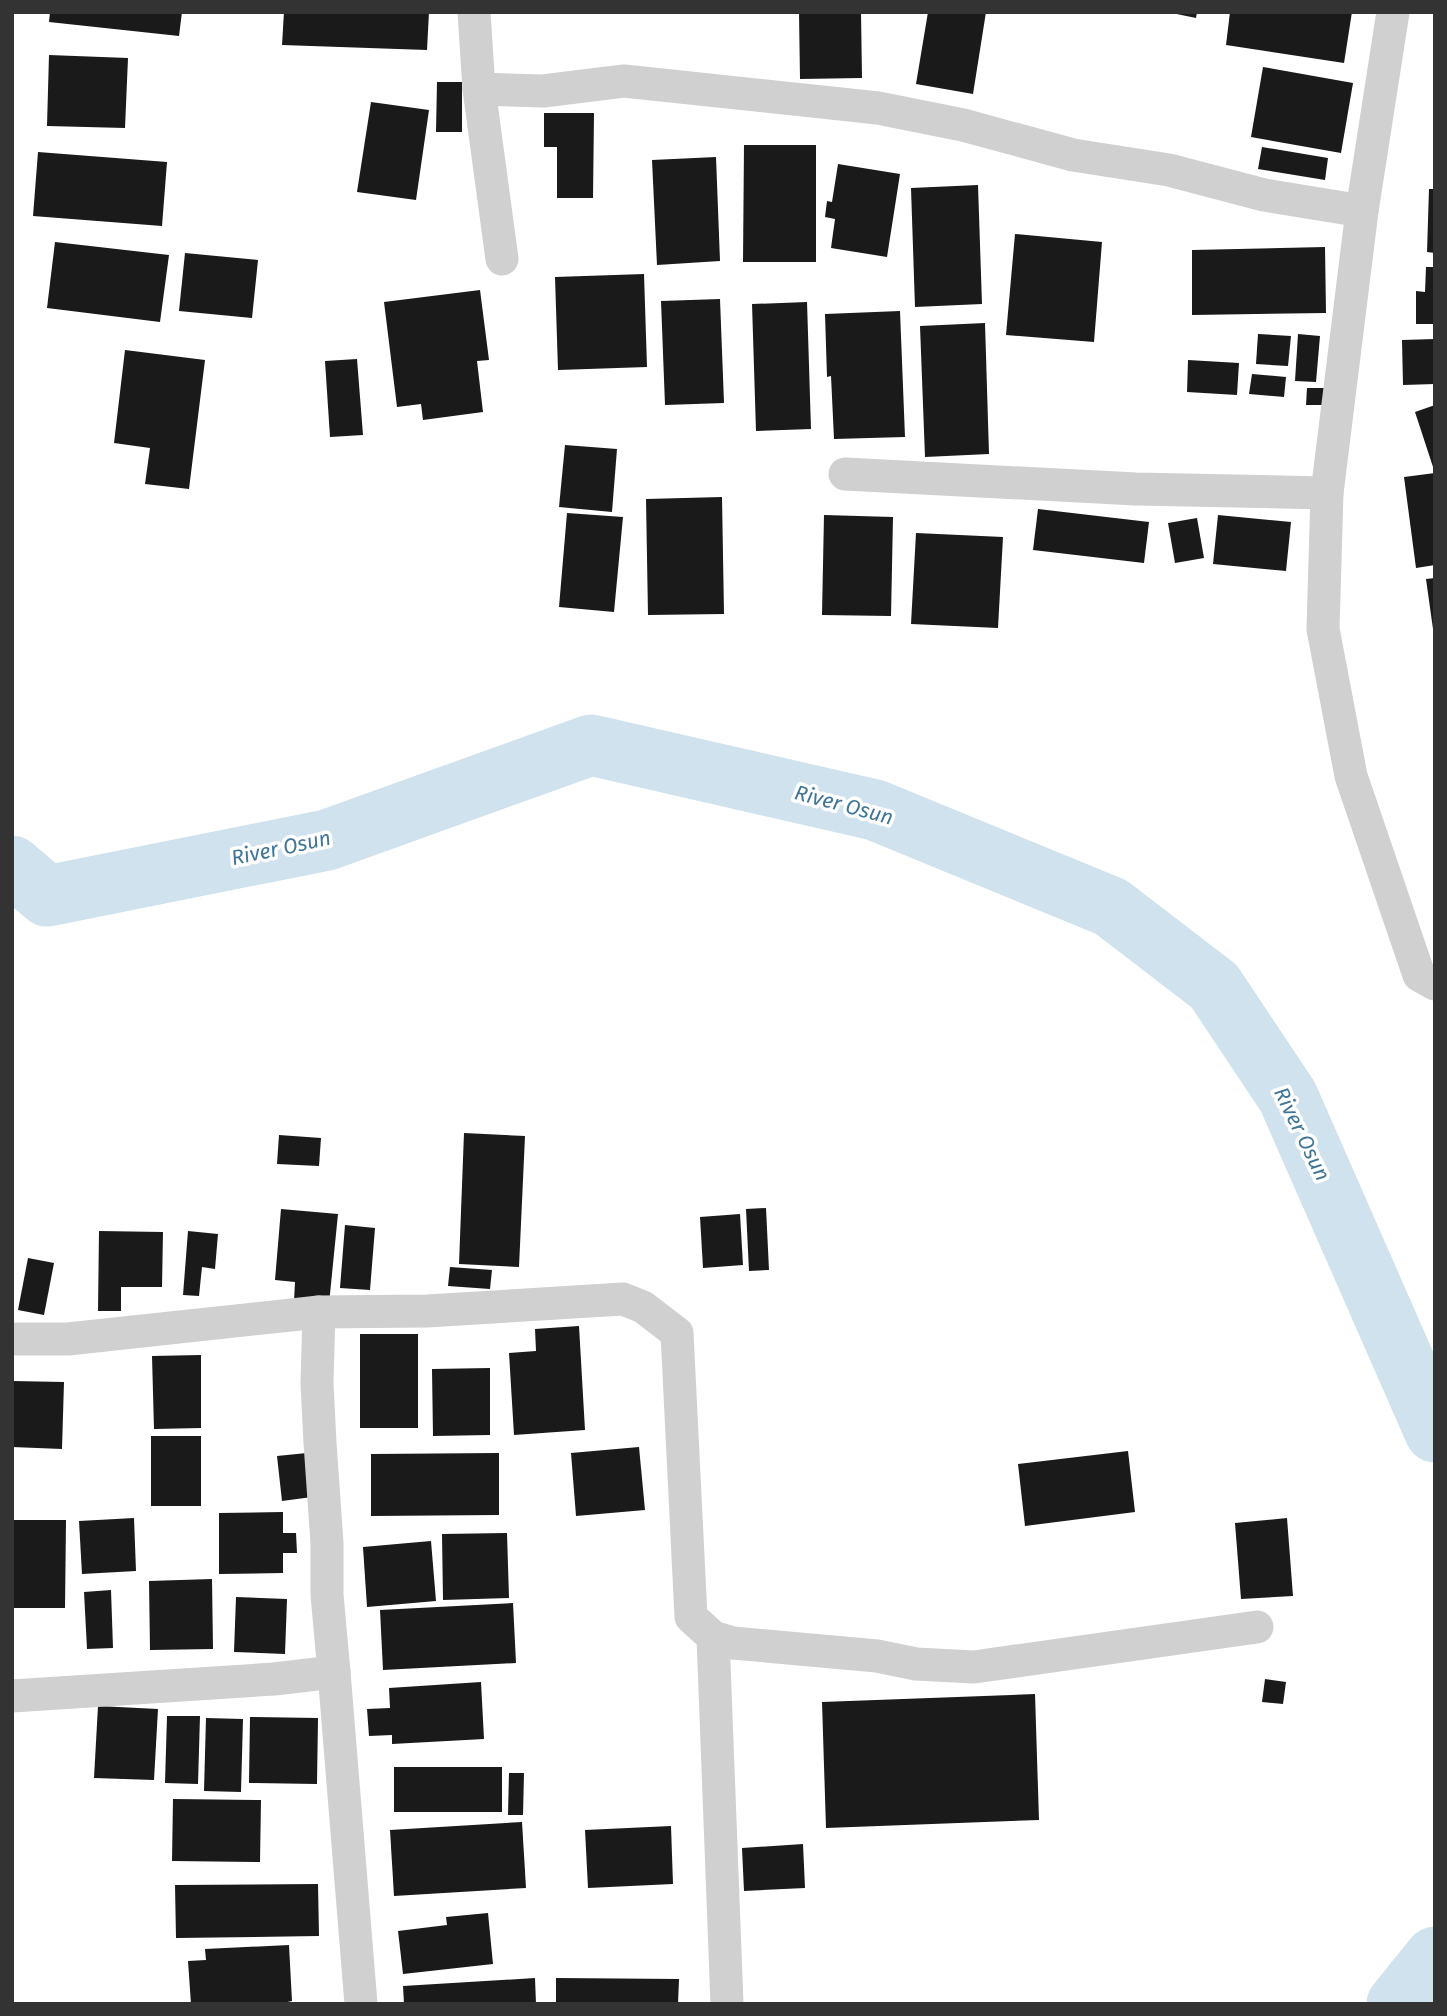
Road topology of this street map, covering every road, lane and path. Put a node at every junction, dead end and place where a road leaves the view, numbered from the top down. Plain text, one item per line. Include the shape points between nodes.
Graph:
1 (474, 12) edge
2 (1393, 12) edge
3 (479, 89) junction
4 (1362, 211) junction
5 (502, 259) dead end
6 (845, 474) dead end
7 (1327, 493) junction
8 (1435, 984) edge
9 (319, 1312) junction
10 (12, 1339) edge
11 (1257, 1626) dead end
12 (713, 1637) junction
13 (334, 1672) junction
14 (12, 1696) edge
15 (361, 2004) edge
16 (727, 2004) edge

1 - 3 street
2 - 4 street
3 - 4 street via 543,91 624,81 878,108 1073,155
3 - 5 street
4 - 7 street
6 - 7 street via 1136,489
7 - 8 street via 1322,629 1350,776 1419,975
9 - 10 street via 68,1339
9 - 12 street via 427,1311 623,1299 660,1318 677,1333 691,1617
9 - 13 street via 318,1407
11 - 12 street via 974,1667 733,1643
12 - 16 street
13 - 14 street
13 - 15 street

